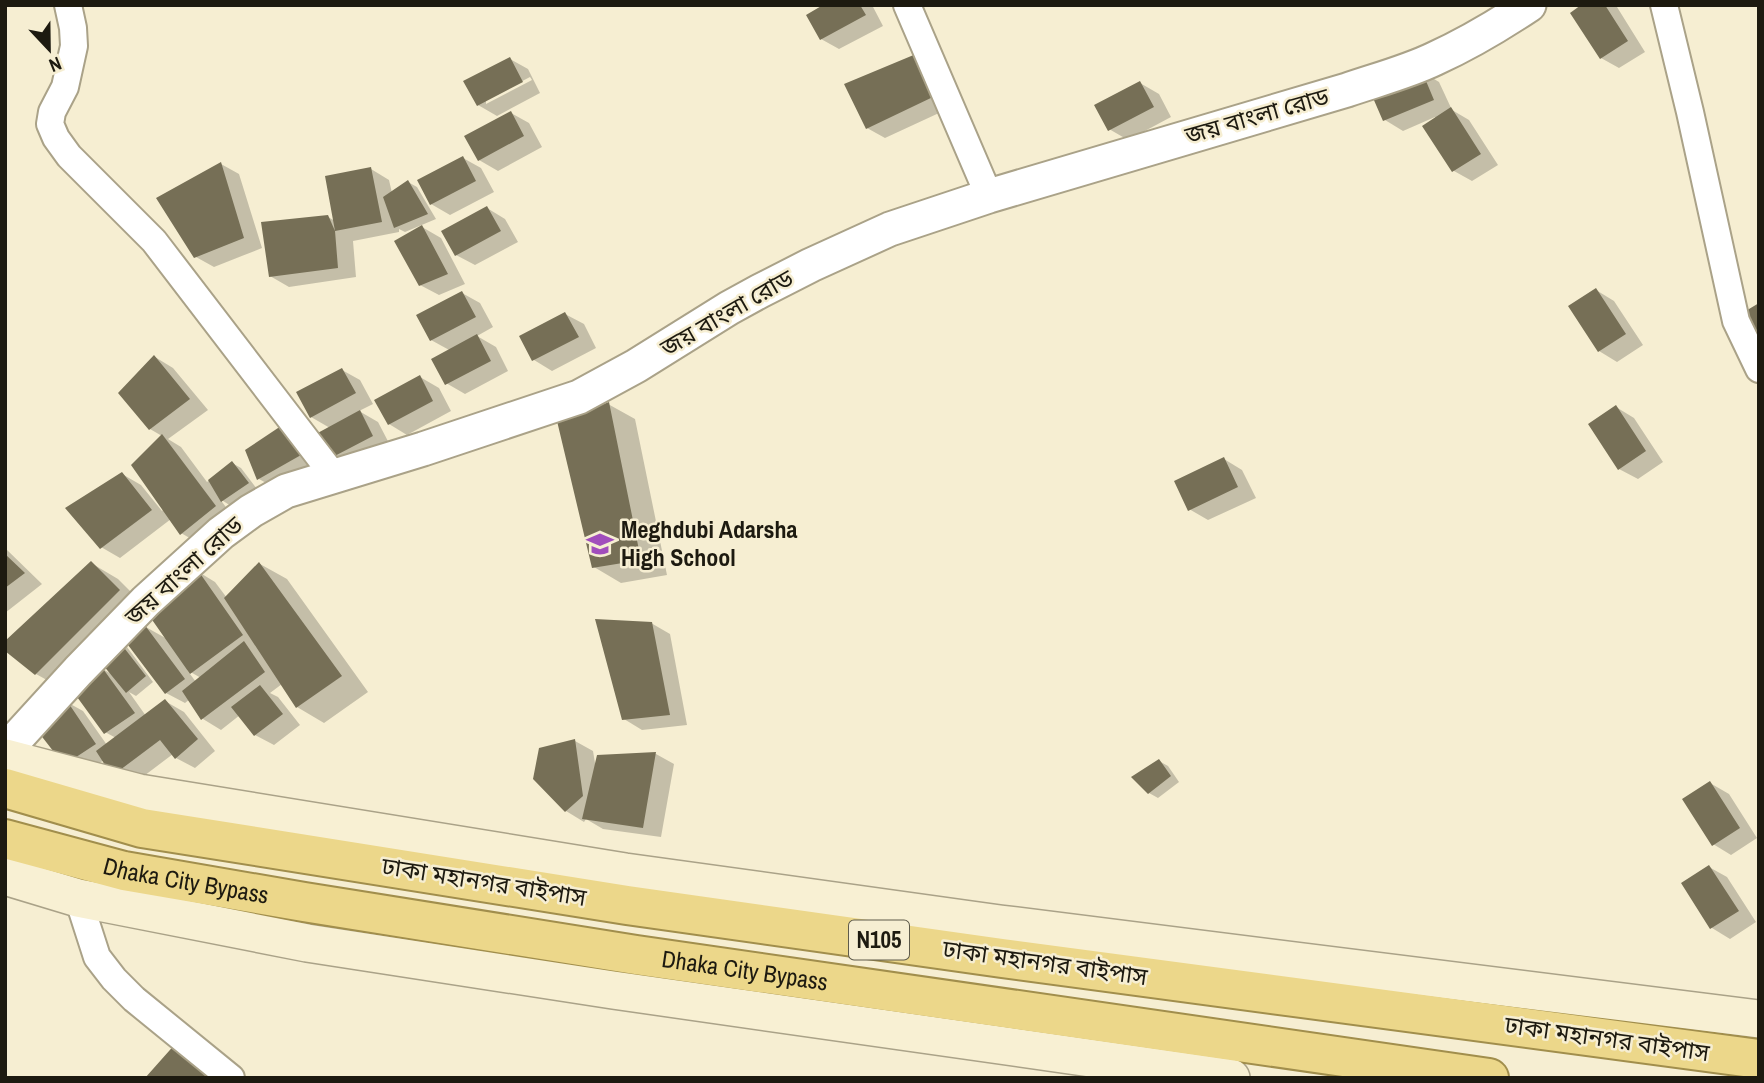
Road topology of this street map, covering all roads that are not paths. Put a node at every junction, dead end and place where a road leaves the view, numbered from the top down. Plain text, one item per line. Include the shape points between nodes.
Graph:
1 (68, 5) edge
2 (907, 5) edge
3 (1529, 5) edge
4 (1664, 5) edge
5 (989, 196) junction
6 (1759, 369) edge
7 (334, 476) junction
8 (5, 751) edge
9 (5, 758) edge
10 (5, 788) edge
11 (5, 839) edge
12 (5, 876) edge
13 (78, 898) junction
14 (1759, 1019) edge
15 (1759, 1059) edge
16 (231, 1078) edge
17 (1231, 1078) edge
18 (1489, 1078) edge

1 - 7 street via 74,46 65,87 51,112 56,138 155,241
2 - 5 street
3 - 5 street, জয় বাংলা রোড via 1444,54 1394,74
4 - 6 street via 1736,321
5 - 7 street, জয় বাংলা রোড via 890,229 811,265 579,397
7 - 8 street, জয় বাংলা রোড via 286,491 220,533 146,601
9 - 14 main road via 138,793 625,872
10 - 15 highway, ঢাকা মহানগর বাইপাস / N105 via 142,828 627,905
11 - 18 highway, Dhaka City Bypass / N105 via 124,871 304,902 636,955
12 - 13 main road
13 - 16 street via 97,957 114,979
13 - 17 main road via 333,947

